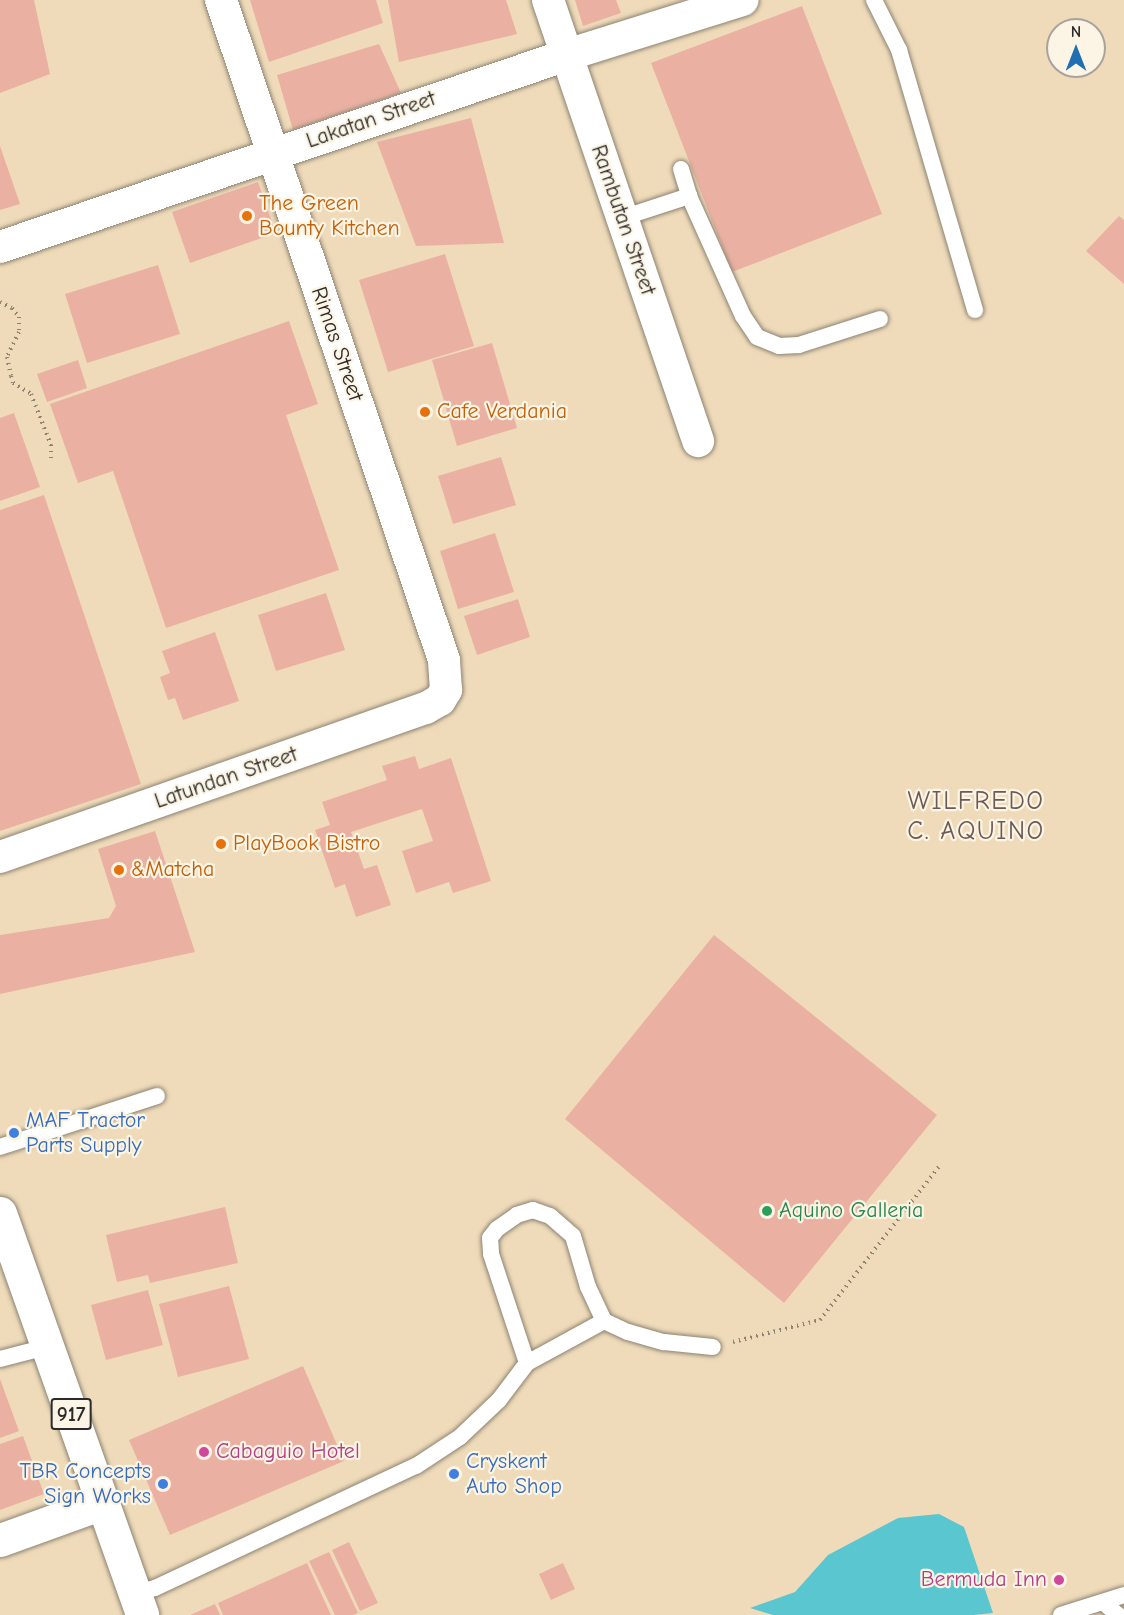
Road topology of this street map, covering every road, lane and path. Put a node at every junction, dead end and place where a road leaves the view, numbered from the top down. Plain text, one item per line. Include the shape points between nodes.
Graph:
1 (221, 0) edge
2 (548, 0) edge
3 (743, 0) edge
4 (874, 0) edge
5 (567, 55) junction
6 (273, 153) junction
7 (681, 169) dead end
8 (689, 196) junction
9 (622, 218) junction
10 (0, 247) edge
11 (0, 302) edge
12 (975, 310) dead end
13 (880, 319) dead end
14 (698, 441) dead end
15 (51, 459) dead end
16 (446, 690) joint
17 (0, 857) edge
18 (157, 1096) dead end
19 (0, 1147) edge
20 (941, 1164) dead end
21 (0, 1213) edge
22 (604, 1321) junction
23 (46, 1347) junction
24 (713, 1347) joint
25 (0, 1359) edge
26 (527, 1363) junction
27 (103, 1503) junction
28 (0, 1540) edge
29 (1124, 1594) edge
30 (1103, 1602) junction
31 (138, 1604) edge
32 (1061, 1615) edge
33 (1118, 1615) edge

1 - 6 street, Rimas Street
2 - 5 street, Rambutan Street
3 - 5 street, Lakatan Street
4 - 12 lane via 899,50
5 - 6 street, Lakatan Street
5 - 9 street, Rambutan Street
6 - 10 street, Lakatan Street
6 - 16 street, Rimas Street via 444,660
7 - 8 lane
8 - 9 lane
8 - 13 lane via 756,337 779,346 799,345
9 - 14 street, Rambutan Street
11 - 15 path via 12,308 18,317 19,332 7,357 11,376 13,382 31,394 51,445
16 - 17 street, Latundan Street via 440,700 426,708
18 - 19 lane
20 - 24 path via 820,1320
21 - 23 main road, 917
22 - 24 lane via 664,1342
22 - 26 lane
22 - 26 lane via 588,1287 573,1236 550,1216 533,1210 517,1215 497,1228 490,1238 491,1254
23 - 25 lane
23 - 27 main road, 917
26 - 31 lane via 499,1400 460,1437 416,1466 155,1588
27 - 28 main road
27 - 31 main road, 917
29 - 30 lane
30 - 32 lane
30 - 33 lane

